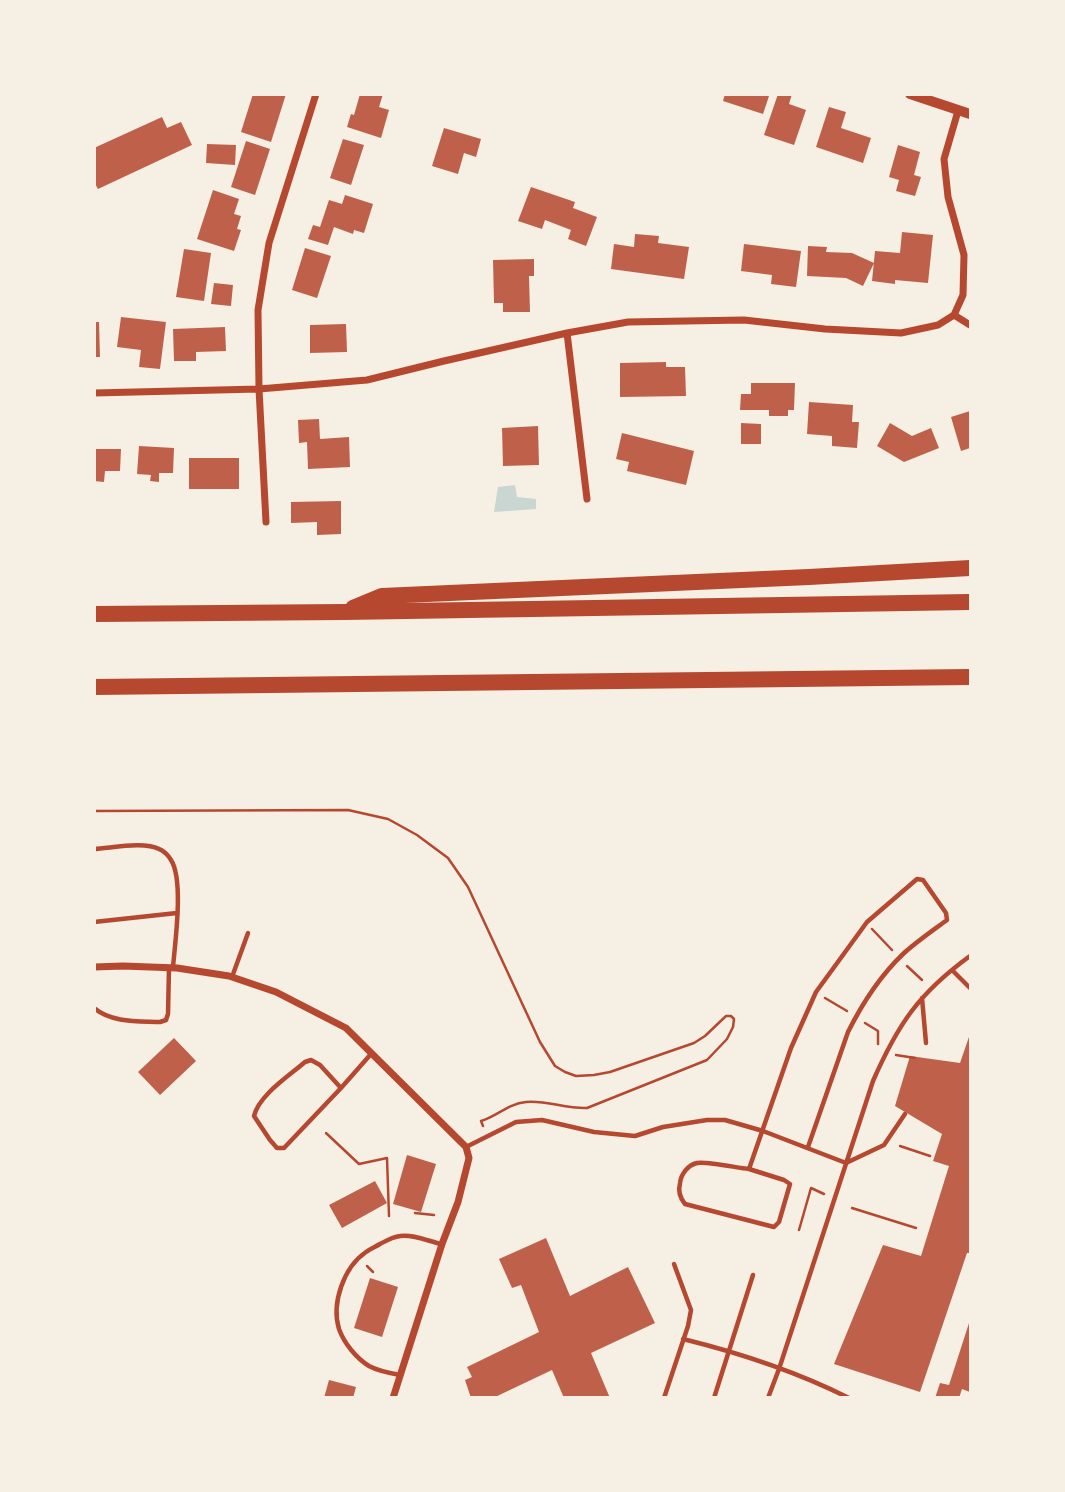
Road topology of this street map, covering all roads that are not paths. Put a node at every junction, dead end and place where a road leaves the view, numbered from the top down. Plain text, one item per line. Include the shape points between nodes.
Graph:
1 (316, 94) edge
2 (910, 94) edge
3 (958, 111) junction
4 (971, 114) edge
5 (954, 315) junction
6 (971, 325) edge
7 (567, 333) junction
8 (259, 389) junction
9 (94, 393) edge
10 (587, 499) dead end
11 (266, 522) dead end
12 (971, 568) edge
13 (971, 602) edge
14 (344, 612) junction
15 (94, 614) edge
16 (915, 677) junction
17 (971, 677) edge
18 (971, 684) edge
19 (94, 687) edge
20 (94, 849) edge
21 (177, 913) junction
22 (94, 922) edge
23 (248, 933) dead end
24 (971, 956) edge
25 (94, 967) edge
26 (171, 968) junction
27 (952, 970) junction
28 (232, 977) junction
29 (971, 988) edge
30 (922, 998) junction
31 (94, 1009) edge
32 (926, 1043) dead end
33 (371, 1054) junction
34 (341, 1088) junction
35 (905, 1114) dead end
36 (763, 1130) junction
37 (466, 1147) junction
38 (807, 1147) junction
39 (846, 1163) junction
40 (749, 1169) junction
41 (442, 1244) junction
42 (674, 1264) dead end
43 (753, 1275) dead end
44 (684, 1339) junction
45 (728, 1350) junction
46 (779, 1369) junction
47 (400, 1375) junction
48 (393, 1398) edge
49 (664, 1398) edge
50 (714, 1398) edge
51 (768, 1398) edge
52 (849, 1398) edge

1 - 8 street via 269,243 258,310
2 - 3 street
3 - 4 street
3 - 5 street via 944,159 948,197 964,255 963,295
5 - 6 street
5 - 7 street via 938,325 901,333 744,320 628,322
7 - 8 street via 367,380
7 - 10 street
8 - 9 street
8 - 11 street
12 - 14 highway via 382,596
13 - 14 highway
14 - 15 highway
16 - 17 highway
16 - 18 highway
16 - 19 highway
20 - 21 lane via 146,845 160,849 171,859 177,877
21 - 22 lane
21 - 26 lane
23 - 28 lane
24 - 27 lane
25 - 26 street
26 - 28 street
26 - 31 lane via 166,1020 114,1019
27 - 29 lane
27 - 30 lane
28 - 33 street via 276,992 346,1028
30 - 32 lane
30 - 39 lane via 889,1045
33 - 34 lane
33 - 37 street
34 - 34 lane via 284,1147 277,1148 254,1116 264,1098 311,1060
35 - 39 lane via 884,1145
36 - 37 lane via 707,1120 663,1126 635,1136 542,1120 516,1122
36 - 38 lane
36 - 38 lane via 816,992 867,922 917,879 923,880 947,919 902,955 856,1017
36 - 40 lane
37 - 41 street via 469,1158
38 - 39 lane
39 - 46 lane
40 - 40 lane via 790,1184 774,1227 681,1200 682,1175 698,1162
41 - 47 street
41 - 47 lane via 412,1236 391,1238 365,1252 343,1280 337,1305 339,1328 352,1351 376,1370
42 - 44 lane via 691,1310
43 - 45 lane
44 - 45 lane
44 - 49 lane
45 - 46 lane
45 - 50 lane
46 - 51 lane
46 - 52 lane
47 - 48 street

